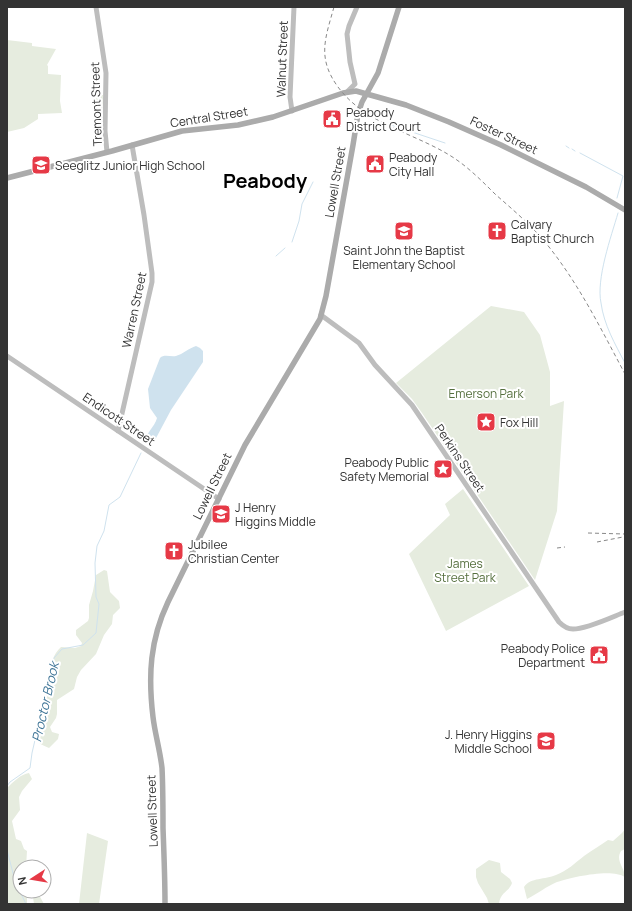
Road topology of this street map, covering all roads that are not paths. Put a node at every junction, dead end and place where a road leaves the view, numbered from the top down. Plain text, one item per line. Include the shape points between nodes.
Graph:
1 (96, 7) edge
2 (294, 7) edge
3 (357, 7) edge
4 (399, 7) edge
5 (347, 92) junction
6 (368, 94) junction
7 (292, 111) junction
8 (132, 145) junction
9 (107, 152) junction
10 (7, 178) edge
11 (625, 210) edge
12 (321, 316) junction
13 (7, 356) edge
14 (118, 431) junction
15 (219, 499) junction
16 (625, 612) edge
17 (164, 904) edge

1 - 9 street, Tremont Street via 107,77
2 - 7 street, Walnut Street via 290,97
3 - 5 street via 347,37 355,84
4 - 6 main road, Lowell Street via 378,73
5 - 6 main road, Central Street
5 - 7 main road, Central Street
6 - 11 main road, Foster Street via 406,105 449,122 604,196
6 - 12 main road, Lowell Street via 358,114
7 - 8 main road, Central Street via 246,123 182,131
8 - 9 main road, Central Street
8 - 14 street, Warren Street via 145,220 152,282
9 - 10 main road, Central Street
12 - 15 main road, Lowell Street via 247,442
12 - 16 street, Perkins Street via 359,343 375,365 412,405 556,620 565,627 575,629
13 - 14 street, Endicott Street
14 - 15 street, Endicott Street
15 - 17 main road, Lowell Street via 163,611 153,647 151,701 162,771

